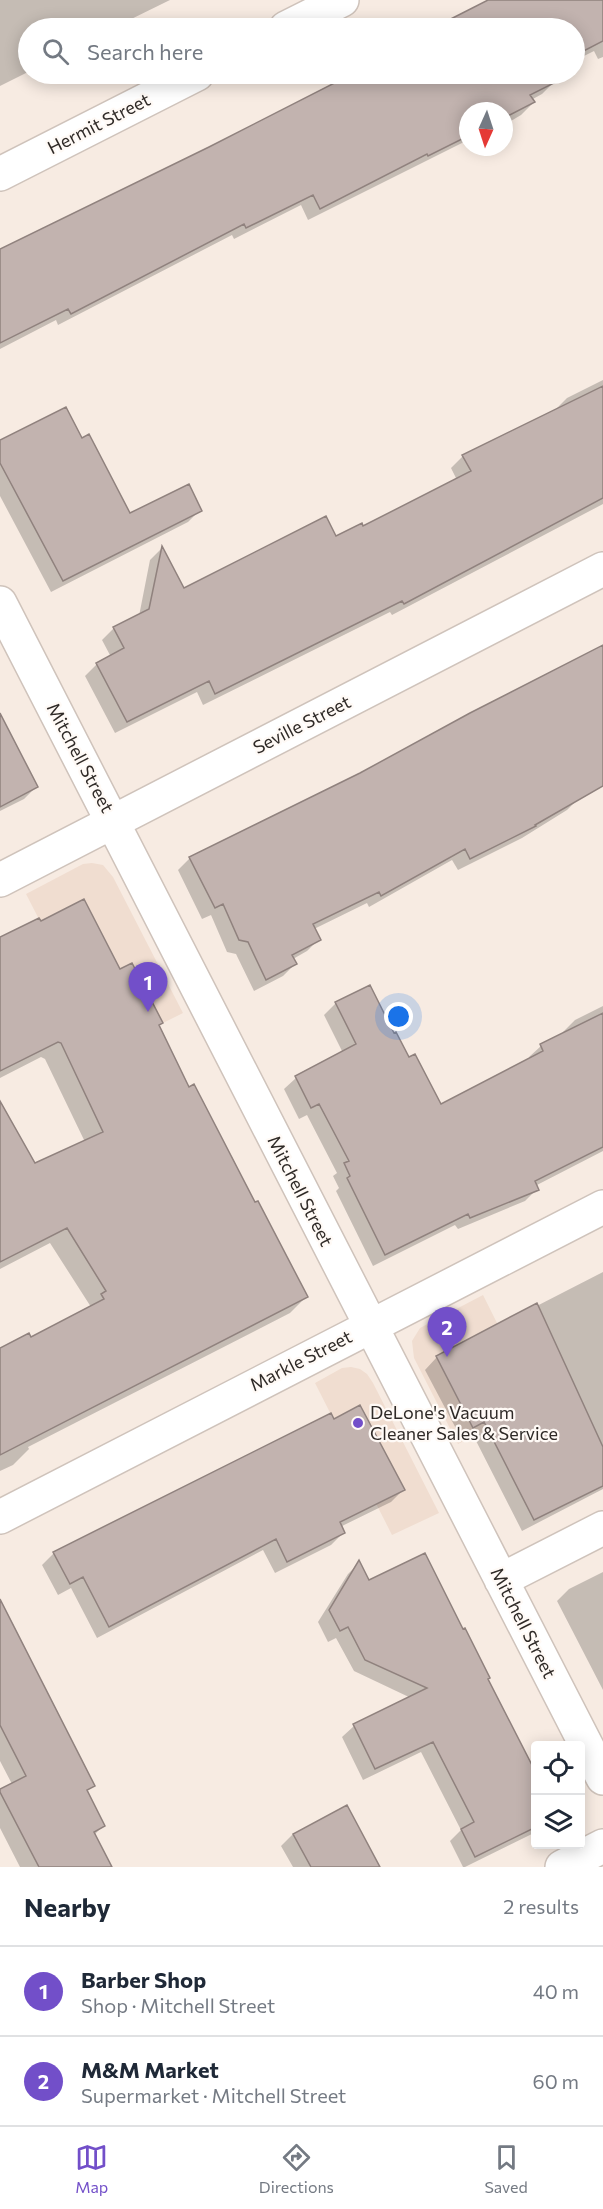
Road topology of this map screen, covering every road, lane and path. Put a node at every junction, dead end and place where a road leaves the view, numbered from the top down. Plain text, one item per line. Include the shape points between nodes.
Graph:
1 (342, 0) edge
2 (306, 18) edge
3 (177, 84) edge
4 (0, 174) edge
5 (603, 569) edge
6 (0, 603) edge
7 (113, 822) junction
8 (0, 880) edge
9 (603, 1207) edge
10 (370, 1326) junction
11 (0, 1517) edge
12 (603, 1528) edge
13 (501, 1580) junction
14 (603, 1778) edge
15 (603, 1846) edge
16 (562, 1867) edge

1 - 2 street
3 - 4 street, Hermit Street
5 - 7 street, Seville Street
6 - 7 street, Mitchell Street
7 - 8 street, Seville Street
7 - 10 street, Mitchell Street
9 - 10 street, Markle Street
10 - 11 street, Markle Street
10 - 13 street, Mitchell Street
12 - 13 street
13 - 14 street, Mitchell Street
15 - 16 street

